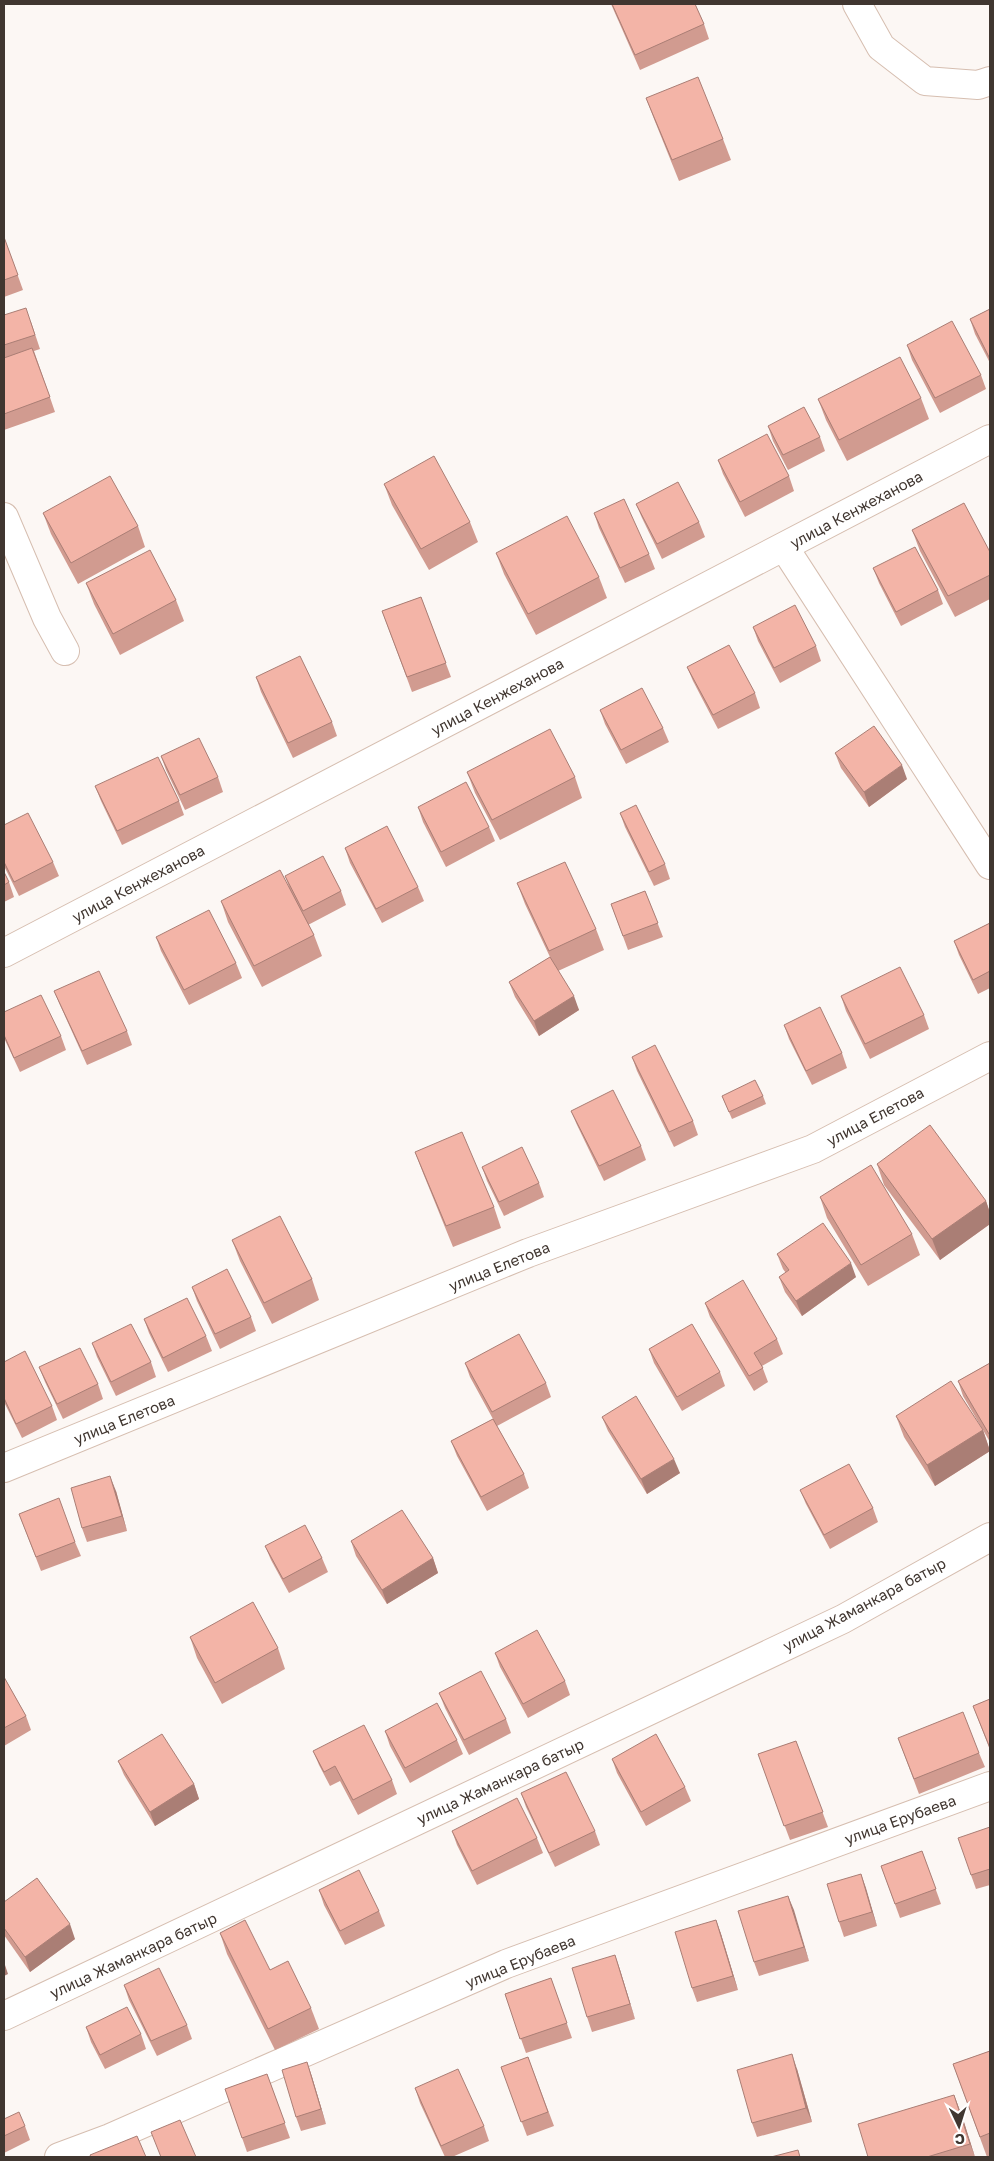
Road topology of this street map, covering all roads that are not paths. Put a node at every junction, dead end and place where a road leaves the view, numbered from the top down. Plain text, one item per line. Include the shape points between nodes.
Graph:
1 (857, 4) edge
2 (990, 81) edge
3 (990, 439) edge
4 (4, 517) edge
5 (784, 547) junction
6 (66, 650) dead end
7 (990, 864) edge
8 (4, 953) edge
9 (990, 1056) edge
10 (4, 1468) edge
11 (990, 1537) edge
12 (990, 1786) edge
13 (4, 2016) edge
14 (59, 2157) edge

1 - 2 street via 881,47 925,81 978,84
3 - 5 street, улица Кенжеханова
4 - 6 street via 47,618
5 - 7 street
5 - 8 street, улица Кенжеханова
9 - 10 street, улица Елетова via 813,1149 528,1254
11 - 13 street, улица Жаманкара батыр via 843,1619
12 - 14 street, улица Ерубаева via 506,1964 110,2138

